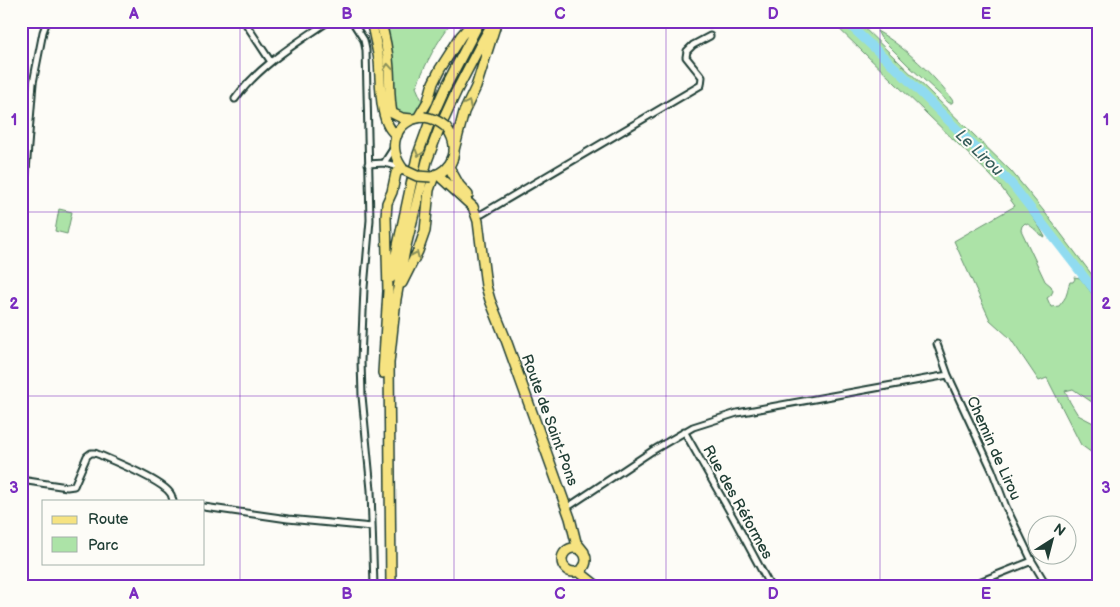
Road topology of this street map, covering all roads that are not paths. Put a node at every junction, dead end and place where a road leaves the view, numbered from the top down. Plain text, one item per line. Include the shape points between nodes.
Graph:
1 (47, 21) edge
2 (244, 21) edge
3 (329, 21) edge
4 (352, 21) edge
5 (371, 21) edge
6 (380, 21) edge
7 (474, 21) edge
8 (480, 21) edge
9 (496, 21) edge
10 (710, 36) dead end
11 (271, 62) junction
12 (235, 99) dead end
13 (418, 118) junction
14 (397, 134) junction
15 (394, 148) junction
16 (453, 154) junction
17 (384, 163) junction
18 (368, 164) junction
19 (402, 167) junction
20 (434, 176) junction
21 (479, 214) junction
22 (21, 216) edge
23 (388, 291) junction
24 (396, 299) junction
25 (937, 344) dead end
26 (948, 375) junction
27 (684, 431) junction
28 (21, 480) edge
29 (173, 500) edge
30 (205, 507) edge
31 (566, 508) junction
32 (372, 527) junction
33 (568, 549) junction
34 (584, 552) junction
35 (1028, 553) edge
36 (1028, 563) edge
37 (586, 564) junction
38 (1034, 564) edge
39 (578, 571) junction
40 (597, 585) edge
41 (374, 586) edge
42 (385, 586) edge
43 (391, 586) edge
44 (770, 586) edge
45 (969, 586) edge
46 (1047, 586) edge

1 - 22 street via 33,83
2 - 11 street
3 - 11 street
4 - 18 street via 364,40 366,50
5 - 14 main road via 377,42 383,112 389,128
13 -> 6 main road via 402,118 392,113 387,49
7 - 13 main road via 440,69
8 -> 23 main road via 428,124 417,157
16 -> 9 main road
9 - 24 main road via 456,92 427,161
10 - 21 street via 687,50 686,57 702,77 702,85
11 - 12 street
13 - 14 main road via 406,123
13 - 16 main road, bridge via 432,118 446,127 454,142
14 - 15 main road
15 - 17 street
15 - 19 main road
16 - 20 main road via 449,165
16 - 21 main road, Route de Saint-Pons via 449,167
17 - 18 street
17 - 19 street
18 - 32 street via 370,220 361,361
19 - 20 main road, bridge via 416,176
19 - 23 main road via 396,173 387,202
20 - 21 main road, Route de Saint-Pons
24 -> 20 main road via 426,231 428,190
21 - 31 main road, Route de Saint-Pons via 490,300
23 - 42 main road via 383,363
24 - 43 main road via 389,363
25 - 26 street, Chemin de Lirou
26 - 27 street via 737,413
26 - 35 street, Chemin de Lirou
27 - 31 street
27 - 44 street, Rue des Réformes
28 - 29 street via 74,486 87,456 95,453 161,485
30 - 32 street
31 - 33 main road, Route de Saint-Pons
31 - 34 main road, Route de Saint-Pons via 576,542
32 - 41 street
33 - 34 main road
33 - 39 main road via 562,564 569,571
34 - 37 main road
36 - 45 street
37 - 39 main road
37 - 40 main road
38 - 46 street, Chemin de Lirou
39 - 40 main road

